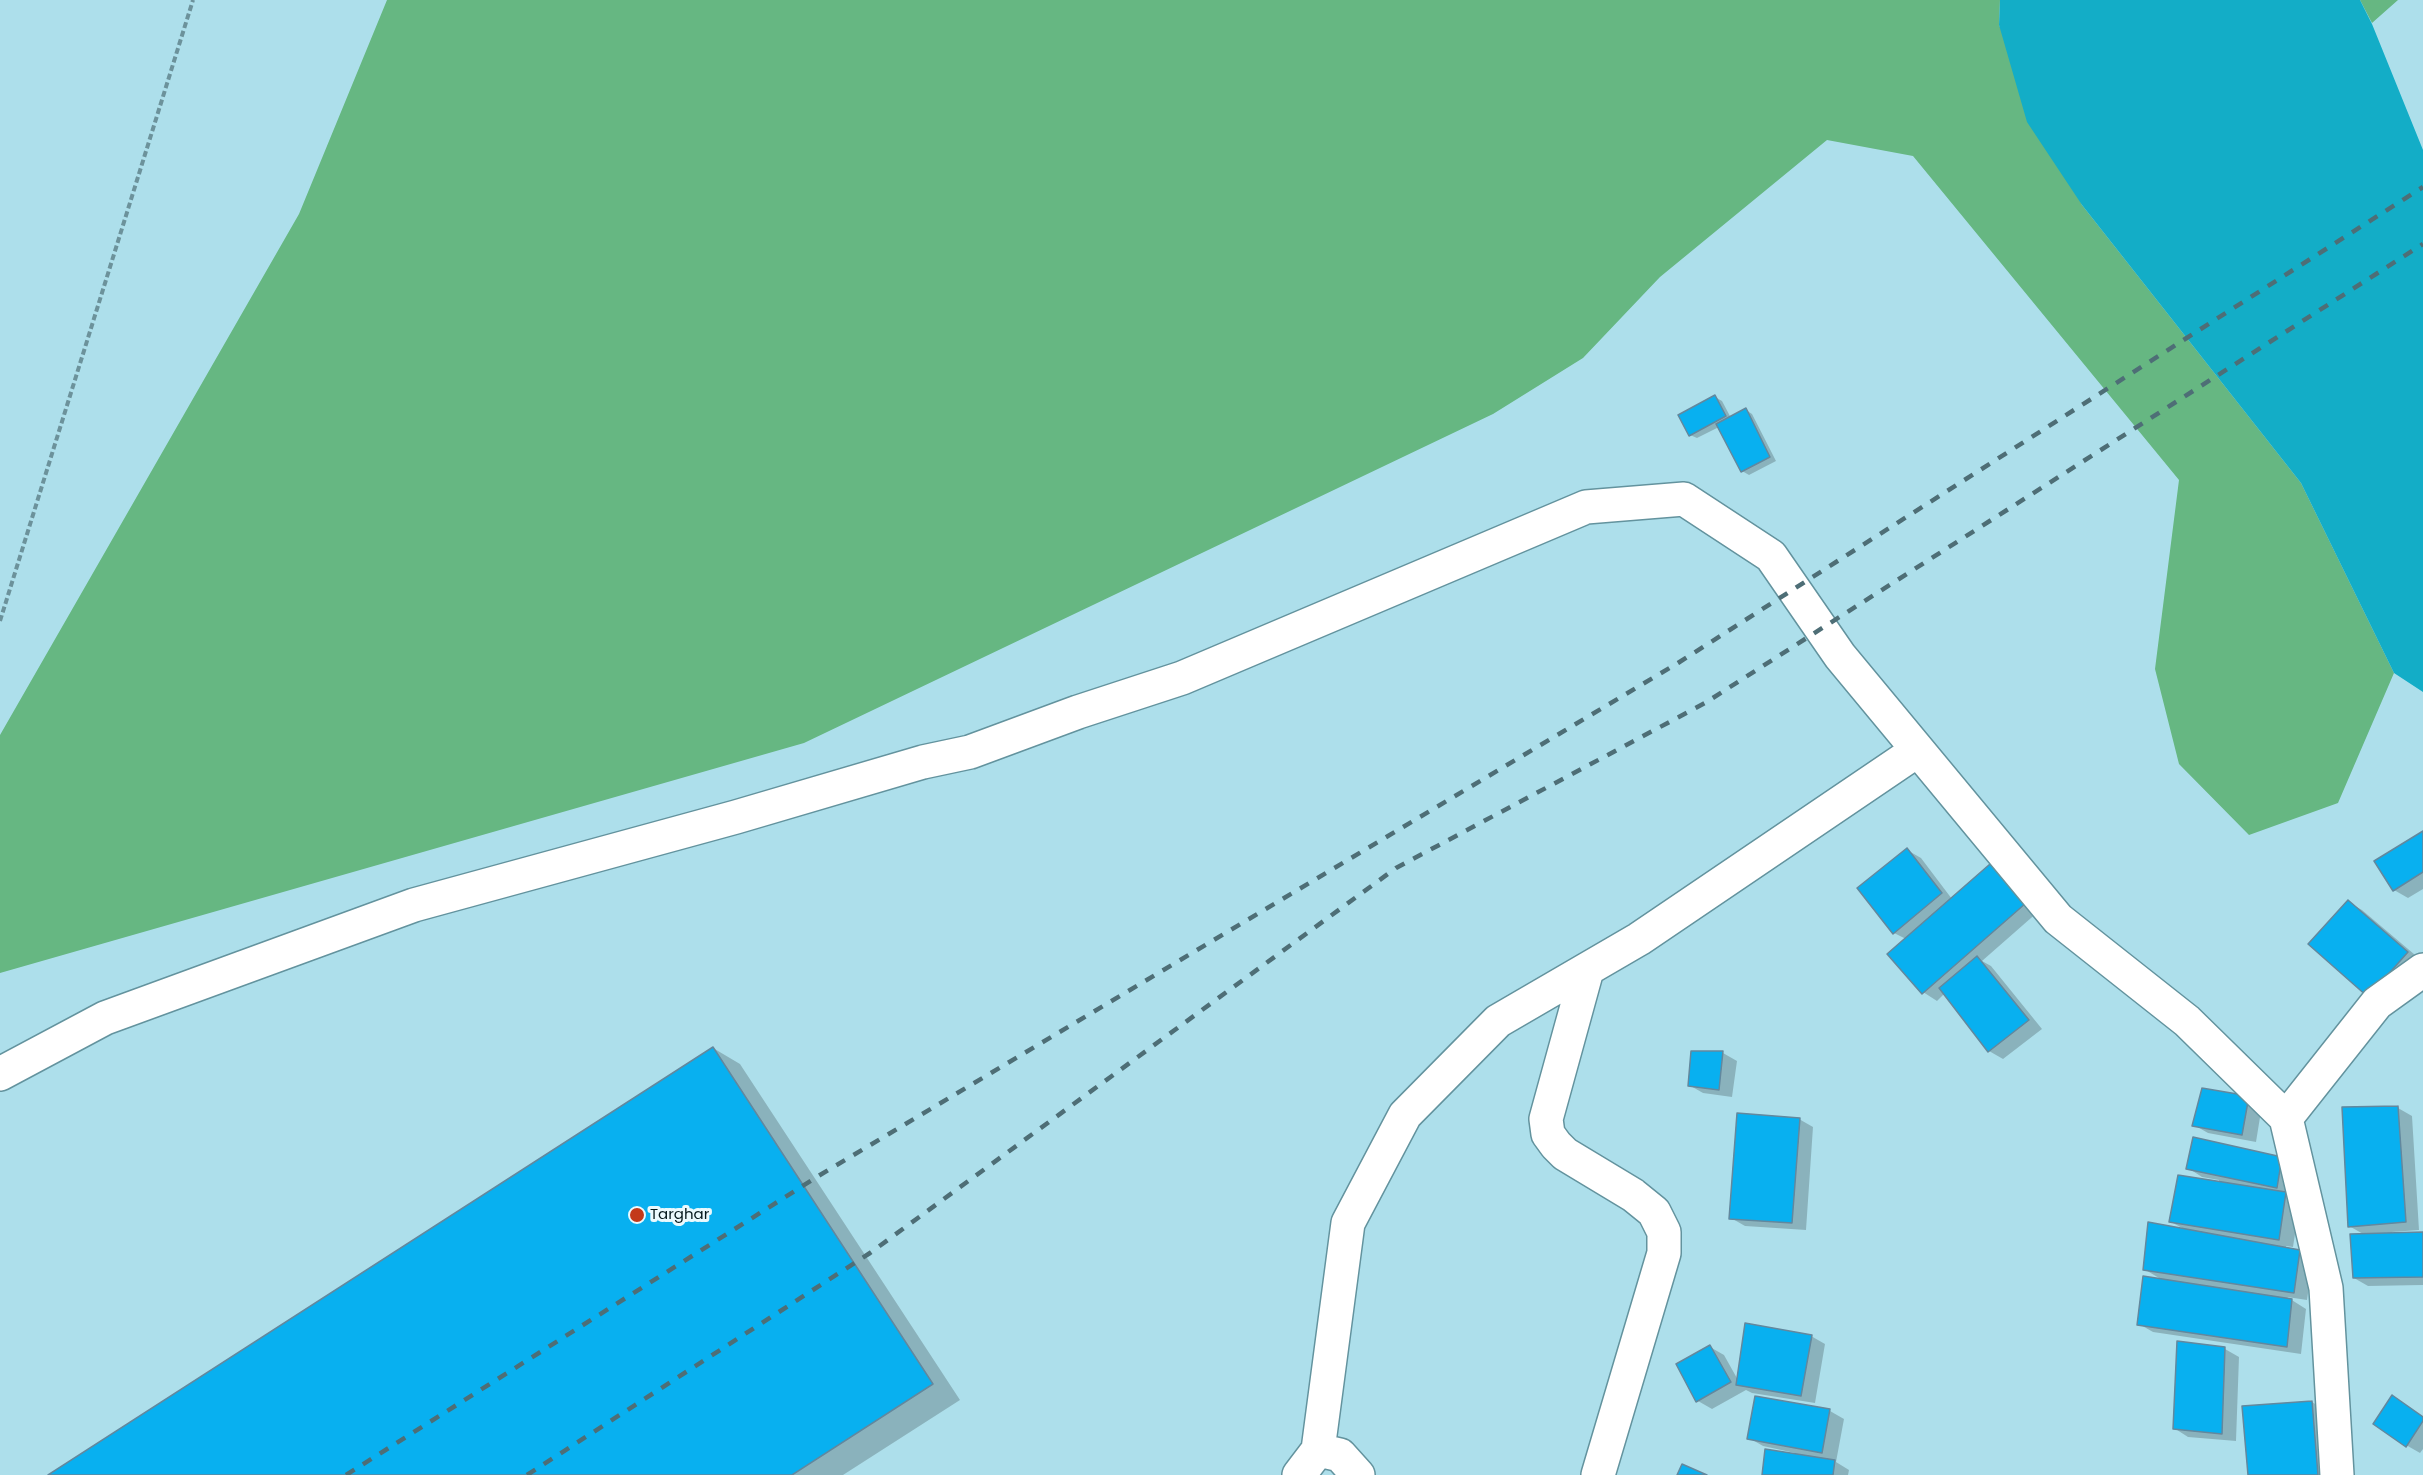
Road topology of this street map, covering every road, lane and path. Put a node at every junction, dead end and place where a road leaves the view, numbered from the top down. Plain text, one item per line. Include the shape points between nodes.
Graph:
1 (193, 0) edge
2 (0, 621) edge
3 (1918, 750) junction
4 (1587, 970) junction
5 (2423, 970) edge
6 (0, 1074) edge
7 (2286, 1118) junction
8 (1308, 1462) edge
9 (1358, 1475) edge
10 (1598, 1475) edge
11 (2337, 1475) edge

1 - 2 path
3 - 4 street
3 - 6 street via 1840,656 1771,556 1684,499 1586,507 1182,678 970,752 414,905 105,1018
3 - 7 street via 2058,919 2187,1021
4 - 8 street via 1498,1021 1405,1115 1348,1223
4 - 10 street via 1546,1119 1548,1134 1565,1154 1654,1212 1664,1232 1664,1253
5 - 7 street via 2377,1003
7 - 11 street via 2326,1288
8 - 9 street via 1340,1455

